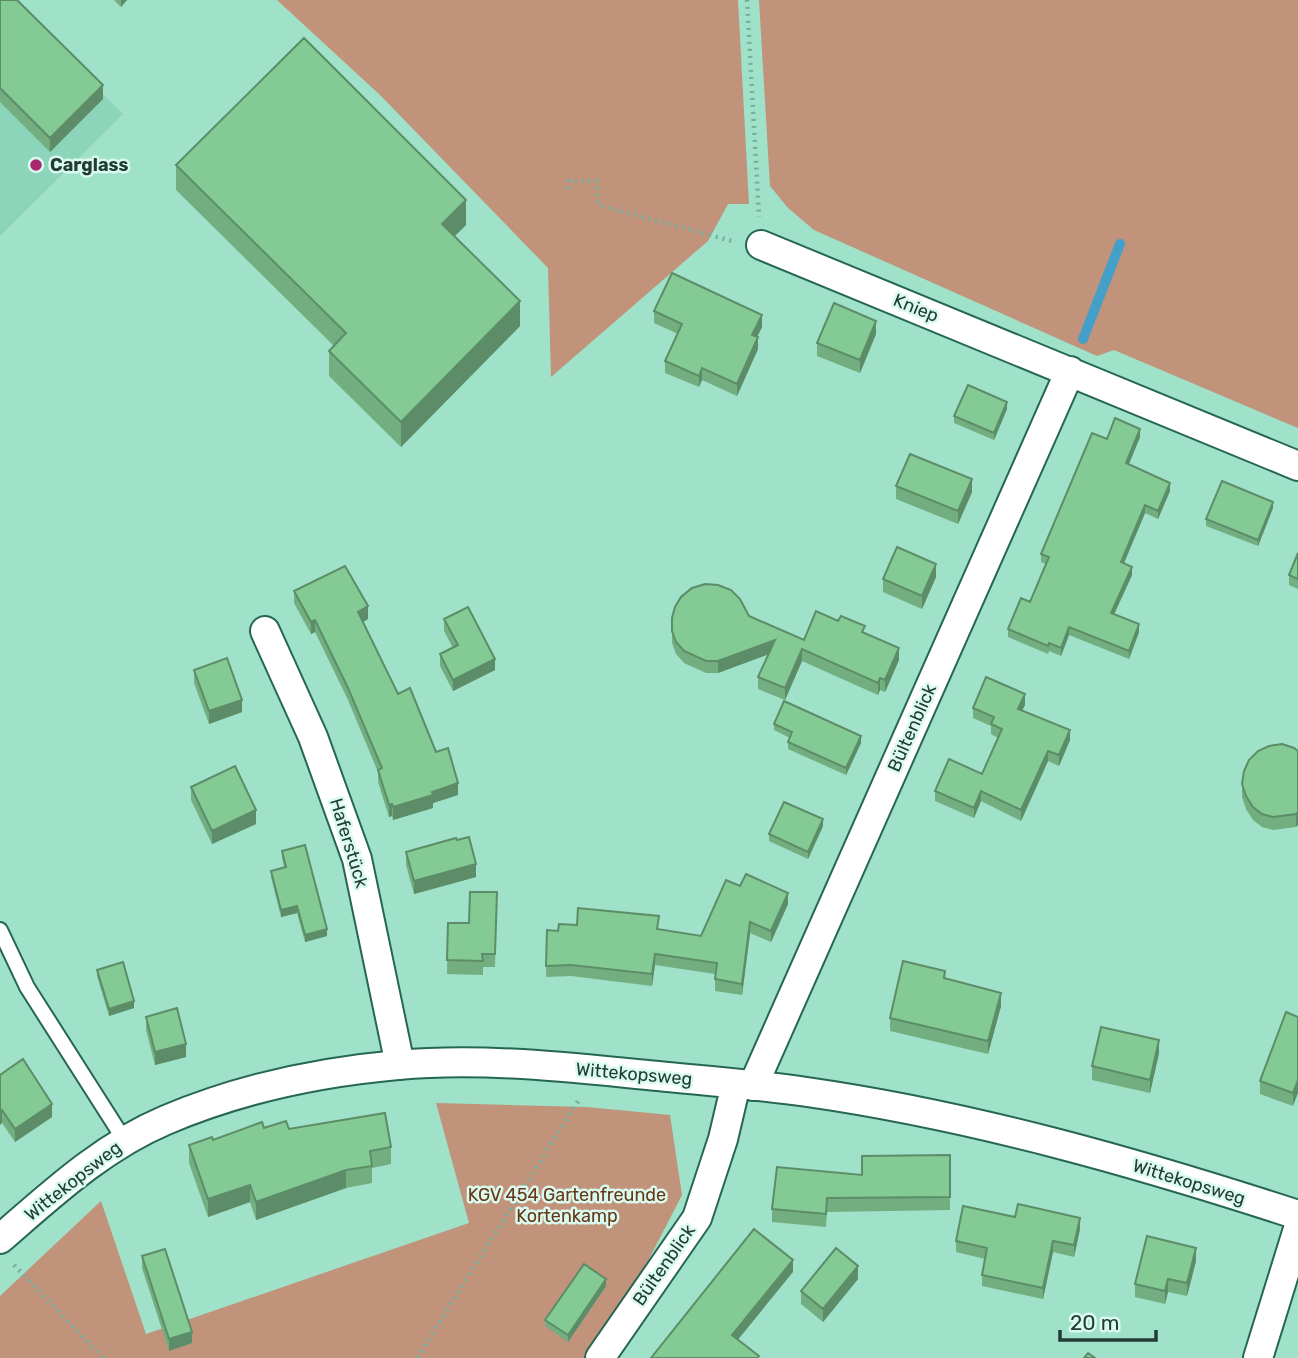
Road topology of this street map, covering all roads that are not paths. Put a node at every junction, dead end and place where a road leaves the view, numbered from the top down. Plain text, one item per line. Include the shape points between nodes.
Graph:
1 (748, 244) road end
2 (1070, 371) junction
3 (1298, 466) edge
4 (265, 631) dead end
5 (0, 930) edge
6 (400, 1065) junction
7 (745, 1085) junction
8 (125, 1141) junction
9 (1298, 1215) edge
10 (1298, 1229) edge
11 (5, 1250) edge
12 (600, 1358) edge
13 (1258, 1358) edge

1 - 2 street, Kniep
2 - 3 street, Kniep
2 - 7 street, Bültenblick
4 - 6 street, Haferstück via 313,737 357,859
5 - 8 lane via 27,987
6 - 7 street, Wittekopsweg via 478,1063
6 - 8 street, Wittekopsweg via 316,1076 252,1091 163,1121
7 - 9 street, Wittekopsweg via 953,1119 1167,1173
7 - 12 street, Bültenblick via 697,1217
8 - 11 street, Wittekopsweg via 67,1181
10 - 13 street

